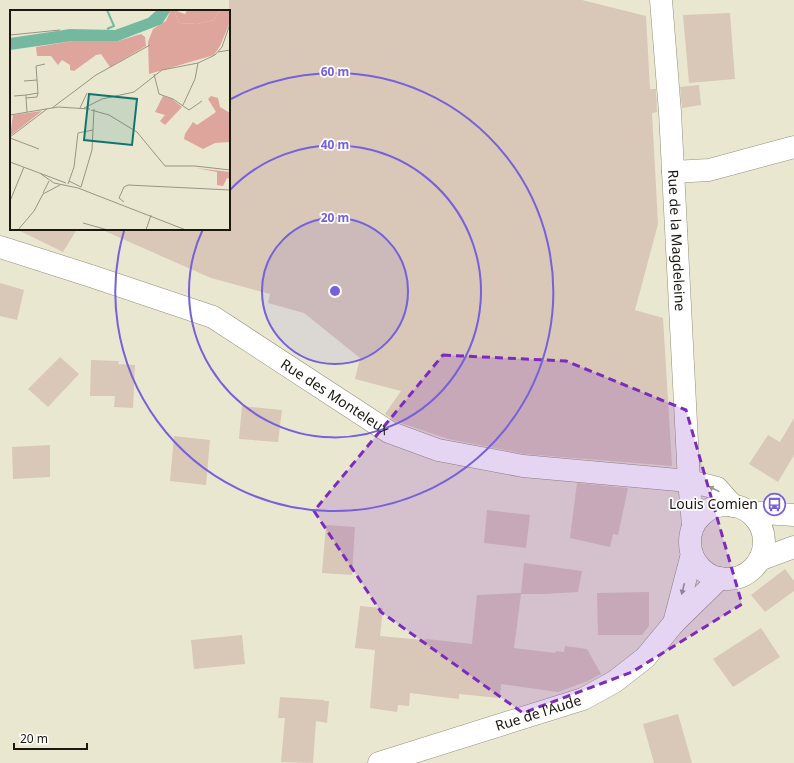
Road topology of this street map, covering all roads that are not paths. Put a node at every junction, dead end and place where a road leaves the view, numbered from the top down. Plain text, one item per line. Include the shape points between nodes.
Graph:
1 (661, 0) edge
2 (794, 147) edge
3 (673, 172) junction
4 (0, 247) edge
5 (689, 481) junction
6 (741, 509) junction
7 (794, 515) edge
8 (693, 525) junction
9 (794, 547) edge
10 (692, 554) junction
11 (759, 560) junction
12 (720, 578) junction
13 (674, 624) junction
14 (379, 763) edge

1 - 3 street, Rue de la Magdeleine
2 - 3 street via 709,170
3 - 5 street, Rue de la Magdeleine
4 - 5 street, Rue des Monteleux via 213,317 389,432 438,450 523,466
6 -> 5 street, Rue des Monteleux via 717,488
5 - 8 street, Rue de la Magdeleine
6 - 7 street
6 - 8 street via 718,506 703,513
6 - 11 street via 760,526 764,544
8 - 10 street via 690,534
9 - 11 street
10 - 12 street via 698,566 708,574
10 -> 13 street
11 - 12 street via 749,572 735,578
12 - 13 street, Rue de l'Aude
13 - 14 street, Rue de l'Aude via 645,658 614,682 583,699

